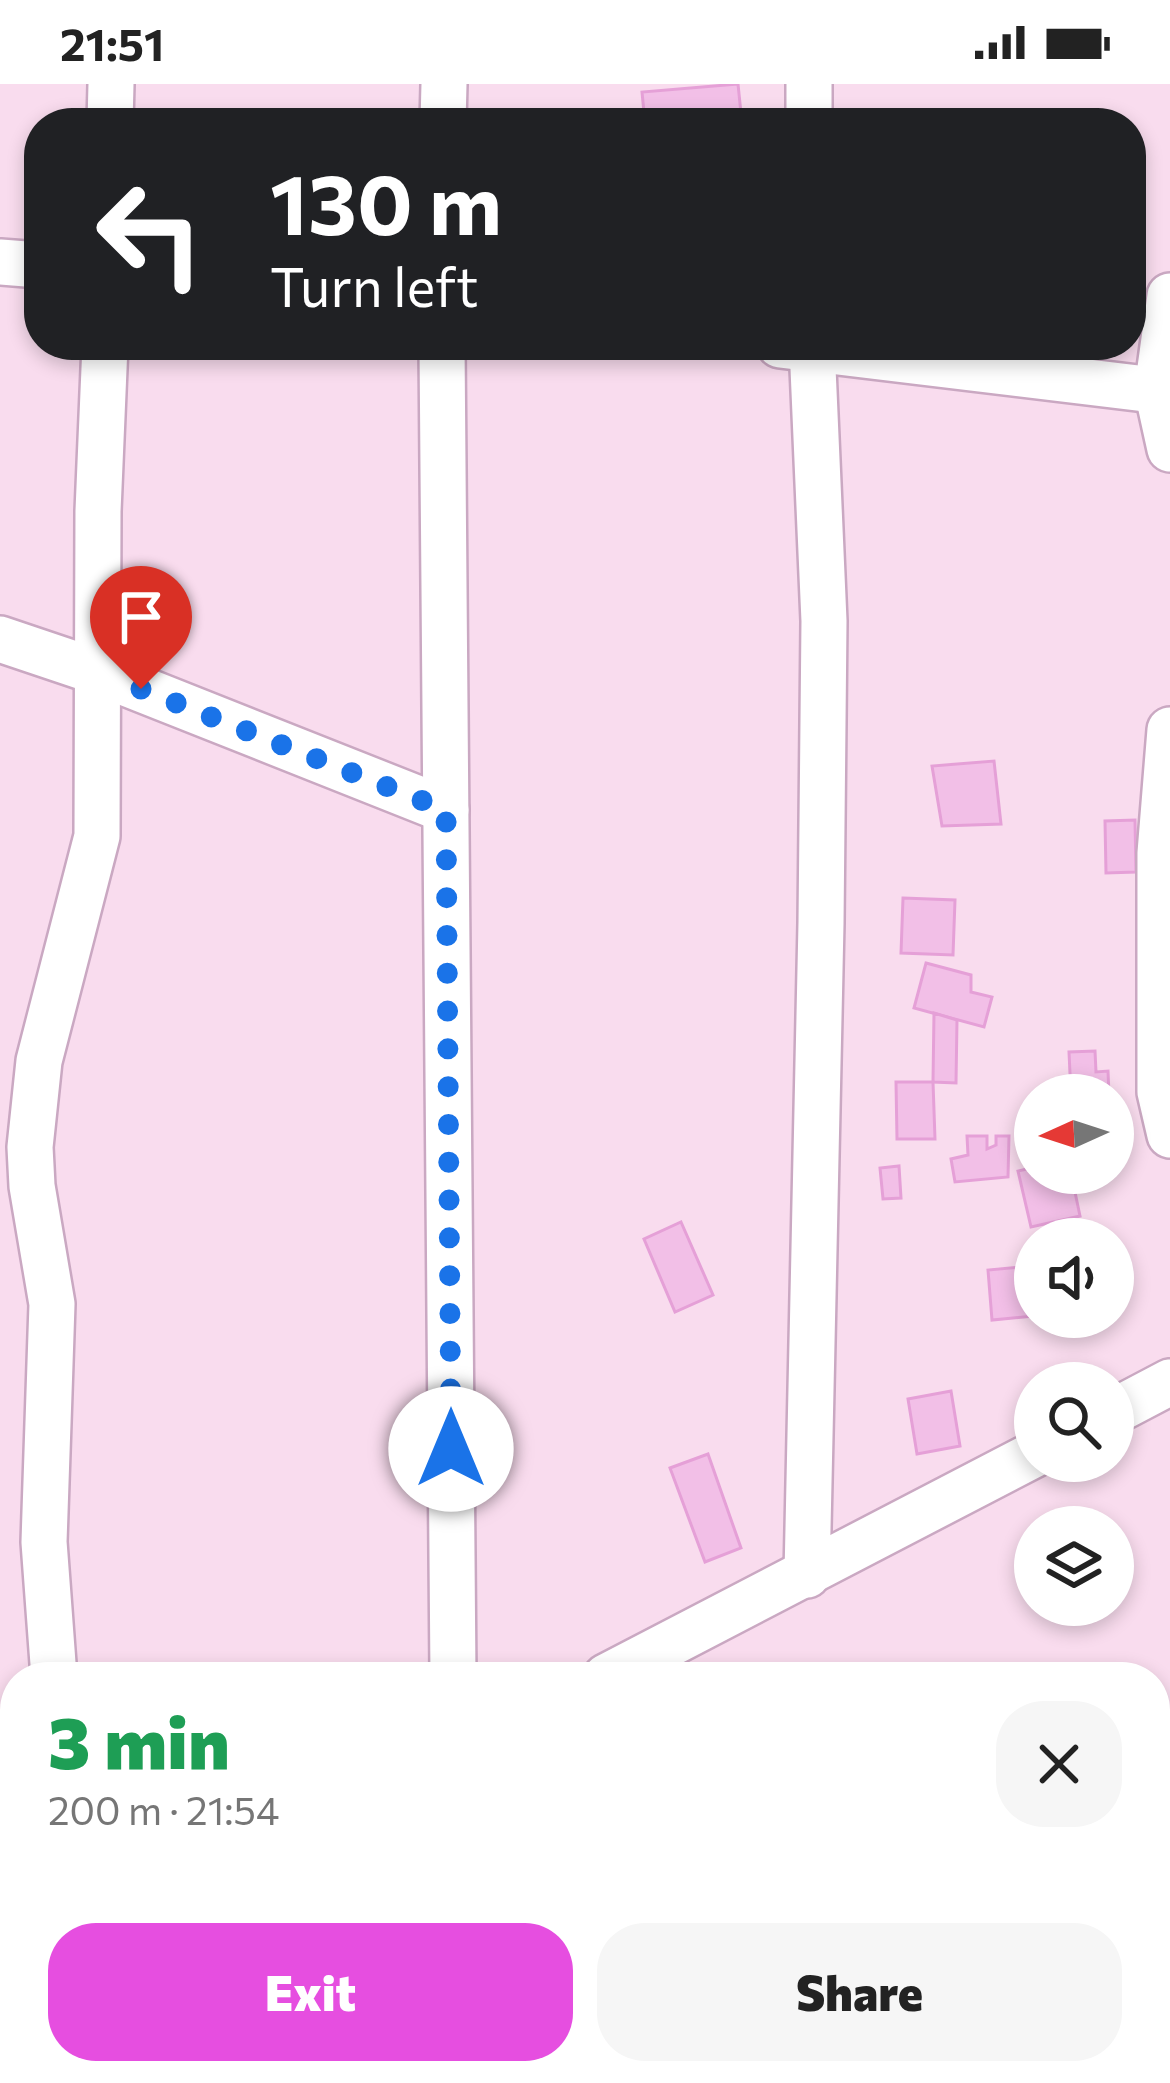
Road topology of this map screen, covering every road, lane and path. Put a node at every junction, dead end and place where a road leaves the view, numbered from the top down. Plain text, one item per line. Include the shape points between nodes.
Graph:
1 (1170, 296) edge
2 (104, 360) edge
3 (442, 360) edge
4 (802, 360) edge
5 (914, 360) edge
6 (1163, 391) edge
7 (1170, 449) edge
8 (0, 639) edge
9 (98, 672) junction
10 (1170, 730) edge
11 (446, 810) junction
12 (1170, 1135) edge
13 (1170, 1382) edge
14 (1134, 1401) edge
15 (1014, 1465) edge
16 (807, 1575) junction
17 (53, 1662) edge
18 (453, 1662) edge
19 (636, 1662) edge

1 - 6 street
2 - 9 street
3 - 11 street
4 - 16 street via 824,620
5 - 6 street
6 - 7 street
8 - 9 street
9 - 11 street
9 - 17 street via 97,836 39,1061 30,1147 52,1304 44,1542
10 - 12 street via 1160,860 1160,1092
11 - 18 street
13 - 14 street
15 - 16 street
16 - 19 street

